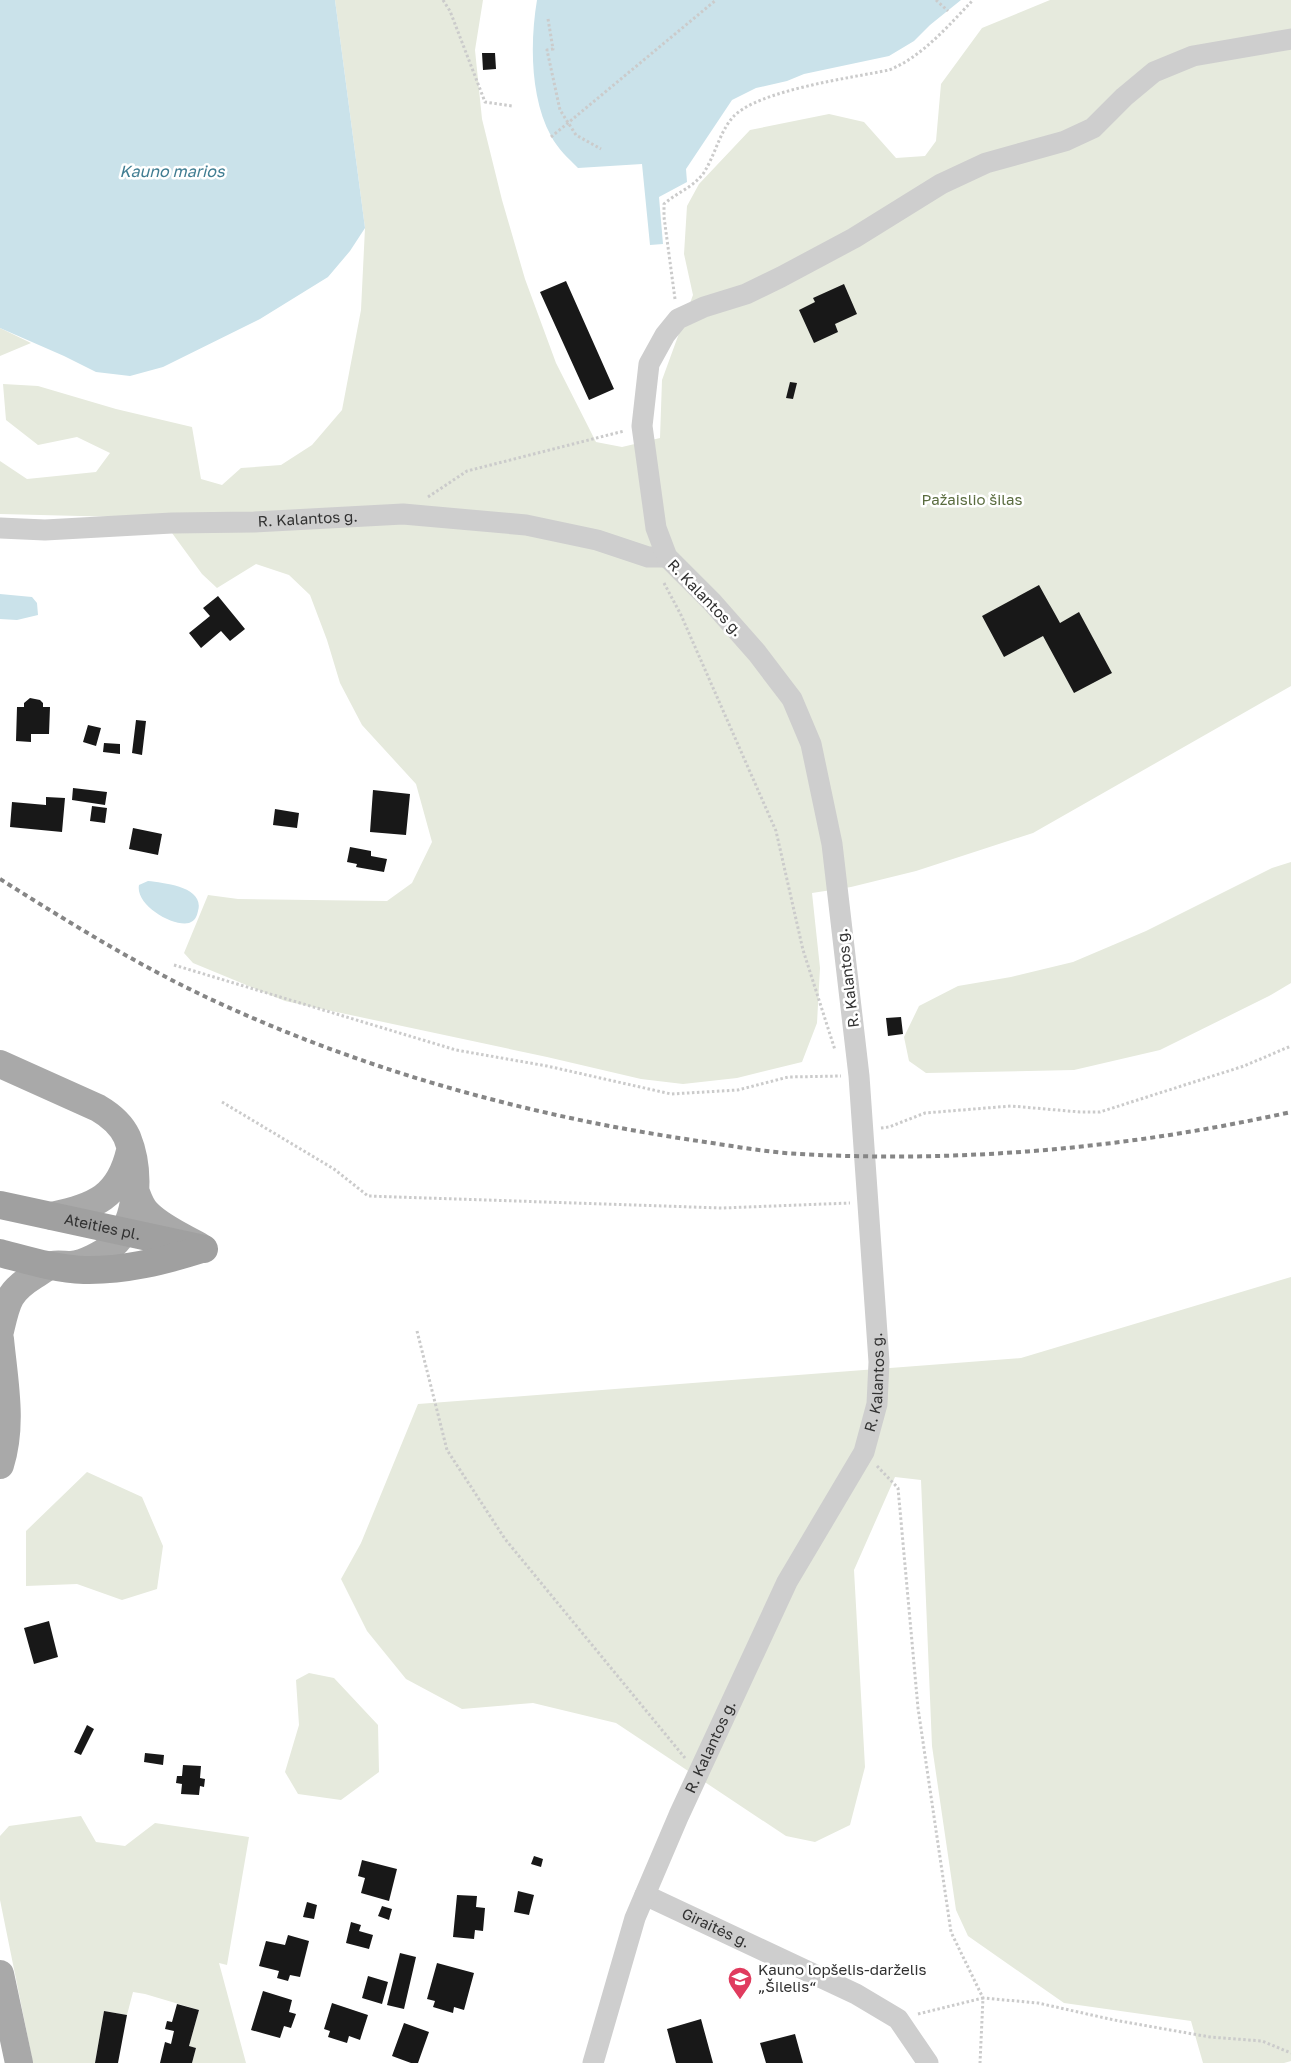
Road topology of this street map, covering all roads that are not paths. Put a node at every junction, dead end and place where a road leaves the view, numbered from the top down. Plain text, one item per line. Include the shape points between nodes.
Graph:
1 (1291, 39) edge
2 (0, 528) edge
3 (658, 557) junction
4 (0, 1064) edge
5 (130, 1149) junction
6 (135, 1190) junction
7 (0, 1205) edge
8 (52, 1216) junction
9 (123, 1231) junction
10 (204, 1248) junction
11 (0, 1253) edge
12 (51, 1265) junction
13 (0, 1330) edge
14 (0, 1339) edge
15 (0, 1465) edge
16 (645, 1895) junction
17 (0, 1974) edge
18 (19, 2063) edge
19 (593, 2063) edge
20 (928, 2063) edge

1 - 3 street via 1193,56 1154,72 1093,128 1065,141 986,163 941,184 854,238 781,277 746,294 678,319 649,364 642,426
2 - 3 street, R. Kalantos g. via 45,530 403,514 526,526
3 - 16 street, R. Kalantos g. via 712,602 763,660 792,699 811,744 832,844 859,1076 879,1362 876,1404 864,1452 787,1582
4 - 5 main road via 110,1115 127,1136
5 - 6 main road
5 - 8 main road via 126,1168 107,1195 82,1209
6 - 9 main road via 130,1218
6 - 10 main road via 148,1214
7 - 8 highway, Ateities pl.
8 - 9 highway, Ateities pl.
9 - 10 highway, Ateities pl.
9 - 12 main road via 112,1246 95,1257 74,1265
10 - 12 highway via 158,1262 125,1267 84,1270
11 - 12 highway
12 - 13 main road via 12,1293
14 - 15 main road via 7,1406 7,1429
16 - 19 street, R. Kalantos g. via 624,1951
16 - 20 street, Giraitės g. via 856,1994 898,2019
17 - 18 main road

